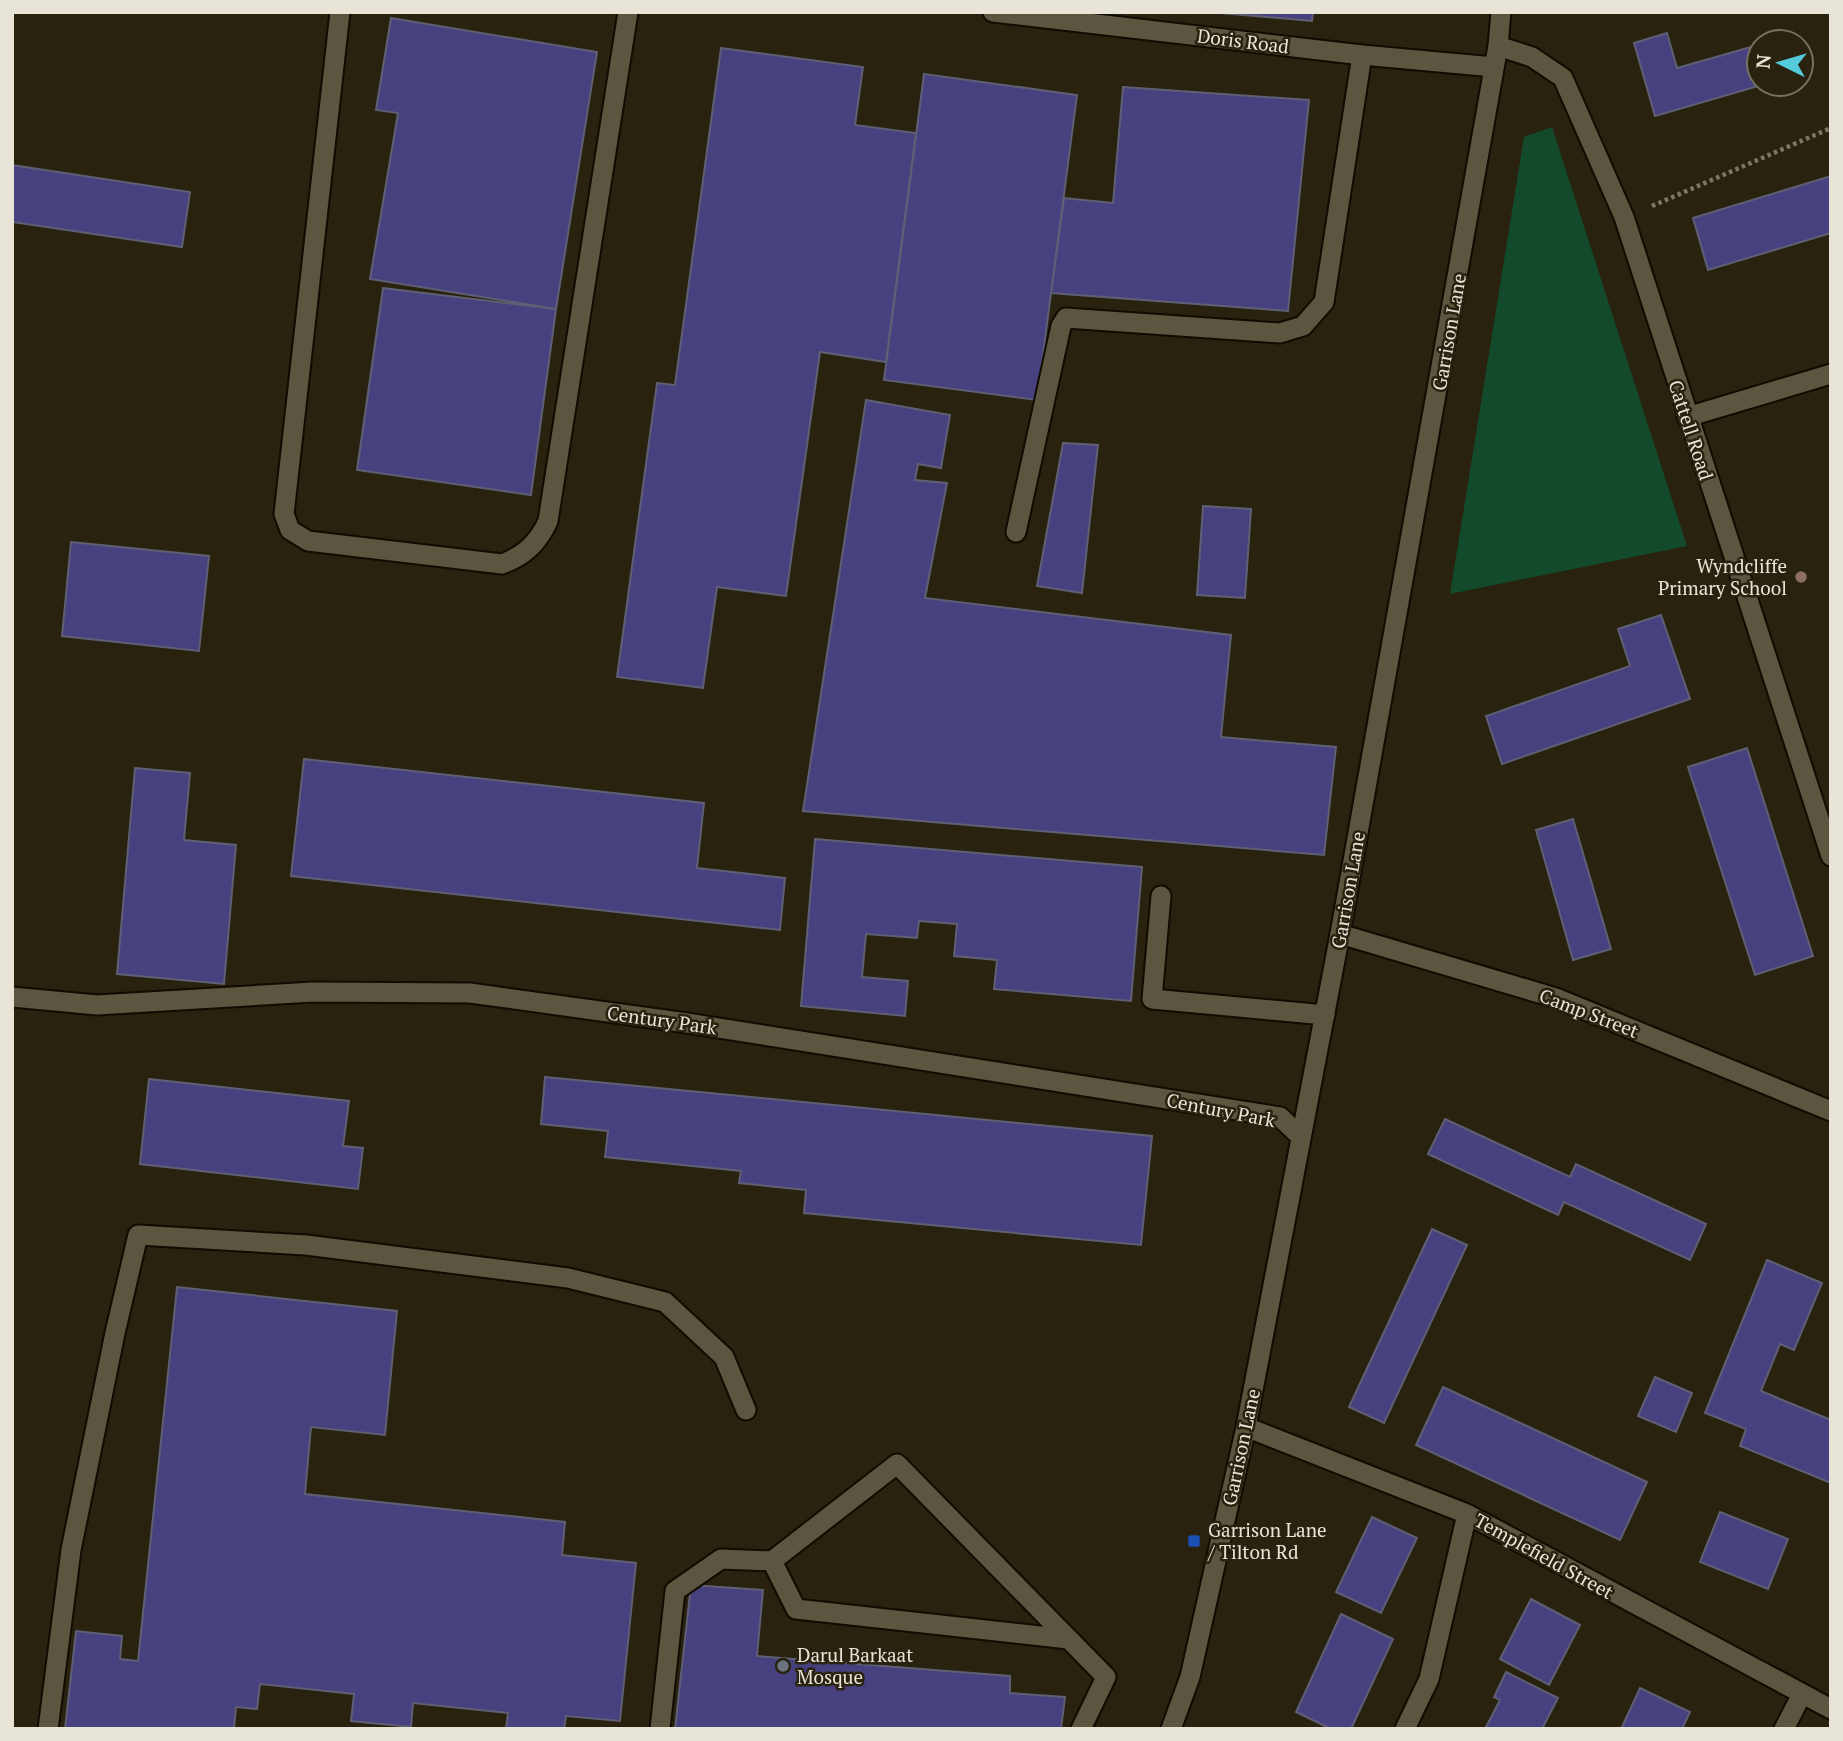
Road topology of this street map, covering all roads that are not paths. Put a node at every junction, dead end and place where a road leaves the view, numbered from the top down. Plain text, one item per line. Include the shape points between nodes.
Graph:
1 (340, 12) edge
2 (628, 12) edge
3 (993, 12) edge
4 (1501, 12) edge
5 (1498, 46) junction
6 (1362, 55) junction
7 (1494, 67) junction
8 (1831, 374) edge
9 (1687, 417) junction
10 (1016, 532) dead end
11 (1831, 856) edge
12 (1161, 896) dead end
13 (1340, 934) junction
14 (12, 997) edge
15 (1325, 1015) junction
16 (1831, 1111) edge
17 (1300, 1136) junction
18 (746, 1410) dead end
19 (1246, 1427) junction
20 (1467, 1514) junction
21 (772, 1561) junction
22 (1068, 1639) junction
23 (1801, 1696) junction
24 (1831, 1709) edge
25 (48, 1729) edge
26 (660, 1729) edge
27 (1081, 1729) edge
28 (1171, 1729) edge
29 (1405, 1729) edge
30 (1784, 1729) edge

1 - 2 street via 284,514 290,530 308,541 502,564 540,539 548,521
3 - 6 street, Doris Road
4 - 5 street, Garrison Lane
5 - 7 street, Garrison Lane
5 - 9 street, Cattell Road via 1532,57 1563,78 1624,217
6 - 7 street, Doris Road
6 - 10 street via 1330,281 1320,309 1303,326 1280,333 1066,318
7 - 13 street, Garrison Lane
8 - 9 street
9 - 11 street, Cattell Road
12 - 15 street via 1152,999
13 - 15 street, Garrison Lane
13 - 16 street, Camp Street via 1556,998
14 - 17 street, Century Park via 97,1005 313,992 470,993 1280,1117
15 - 17 street, Garrison Lane
17 - 19 street, Garrison Lane
18 - 25 street via 724,1357 665,1302 568,1278 306,1245 138,1235 71,1550
19 - 20 street, Templefield Street
19 - 28 street, Garrison Lane via 1190,1677
20 - 23 street, Templefield Street
20 - 29 street via 1429,1679
21 - 22 street via 796,1609
21 - 22 street via 897,1464
21 - 26 street via 721,1559 675,1591
22 - 27 street via 1106,1677
23 - 24 street, Templefield Street
23 - 30 street

